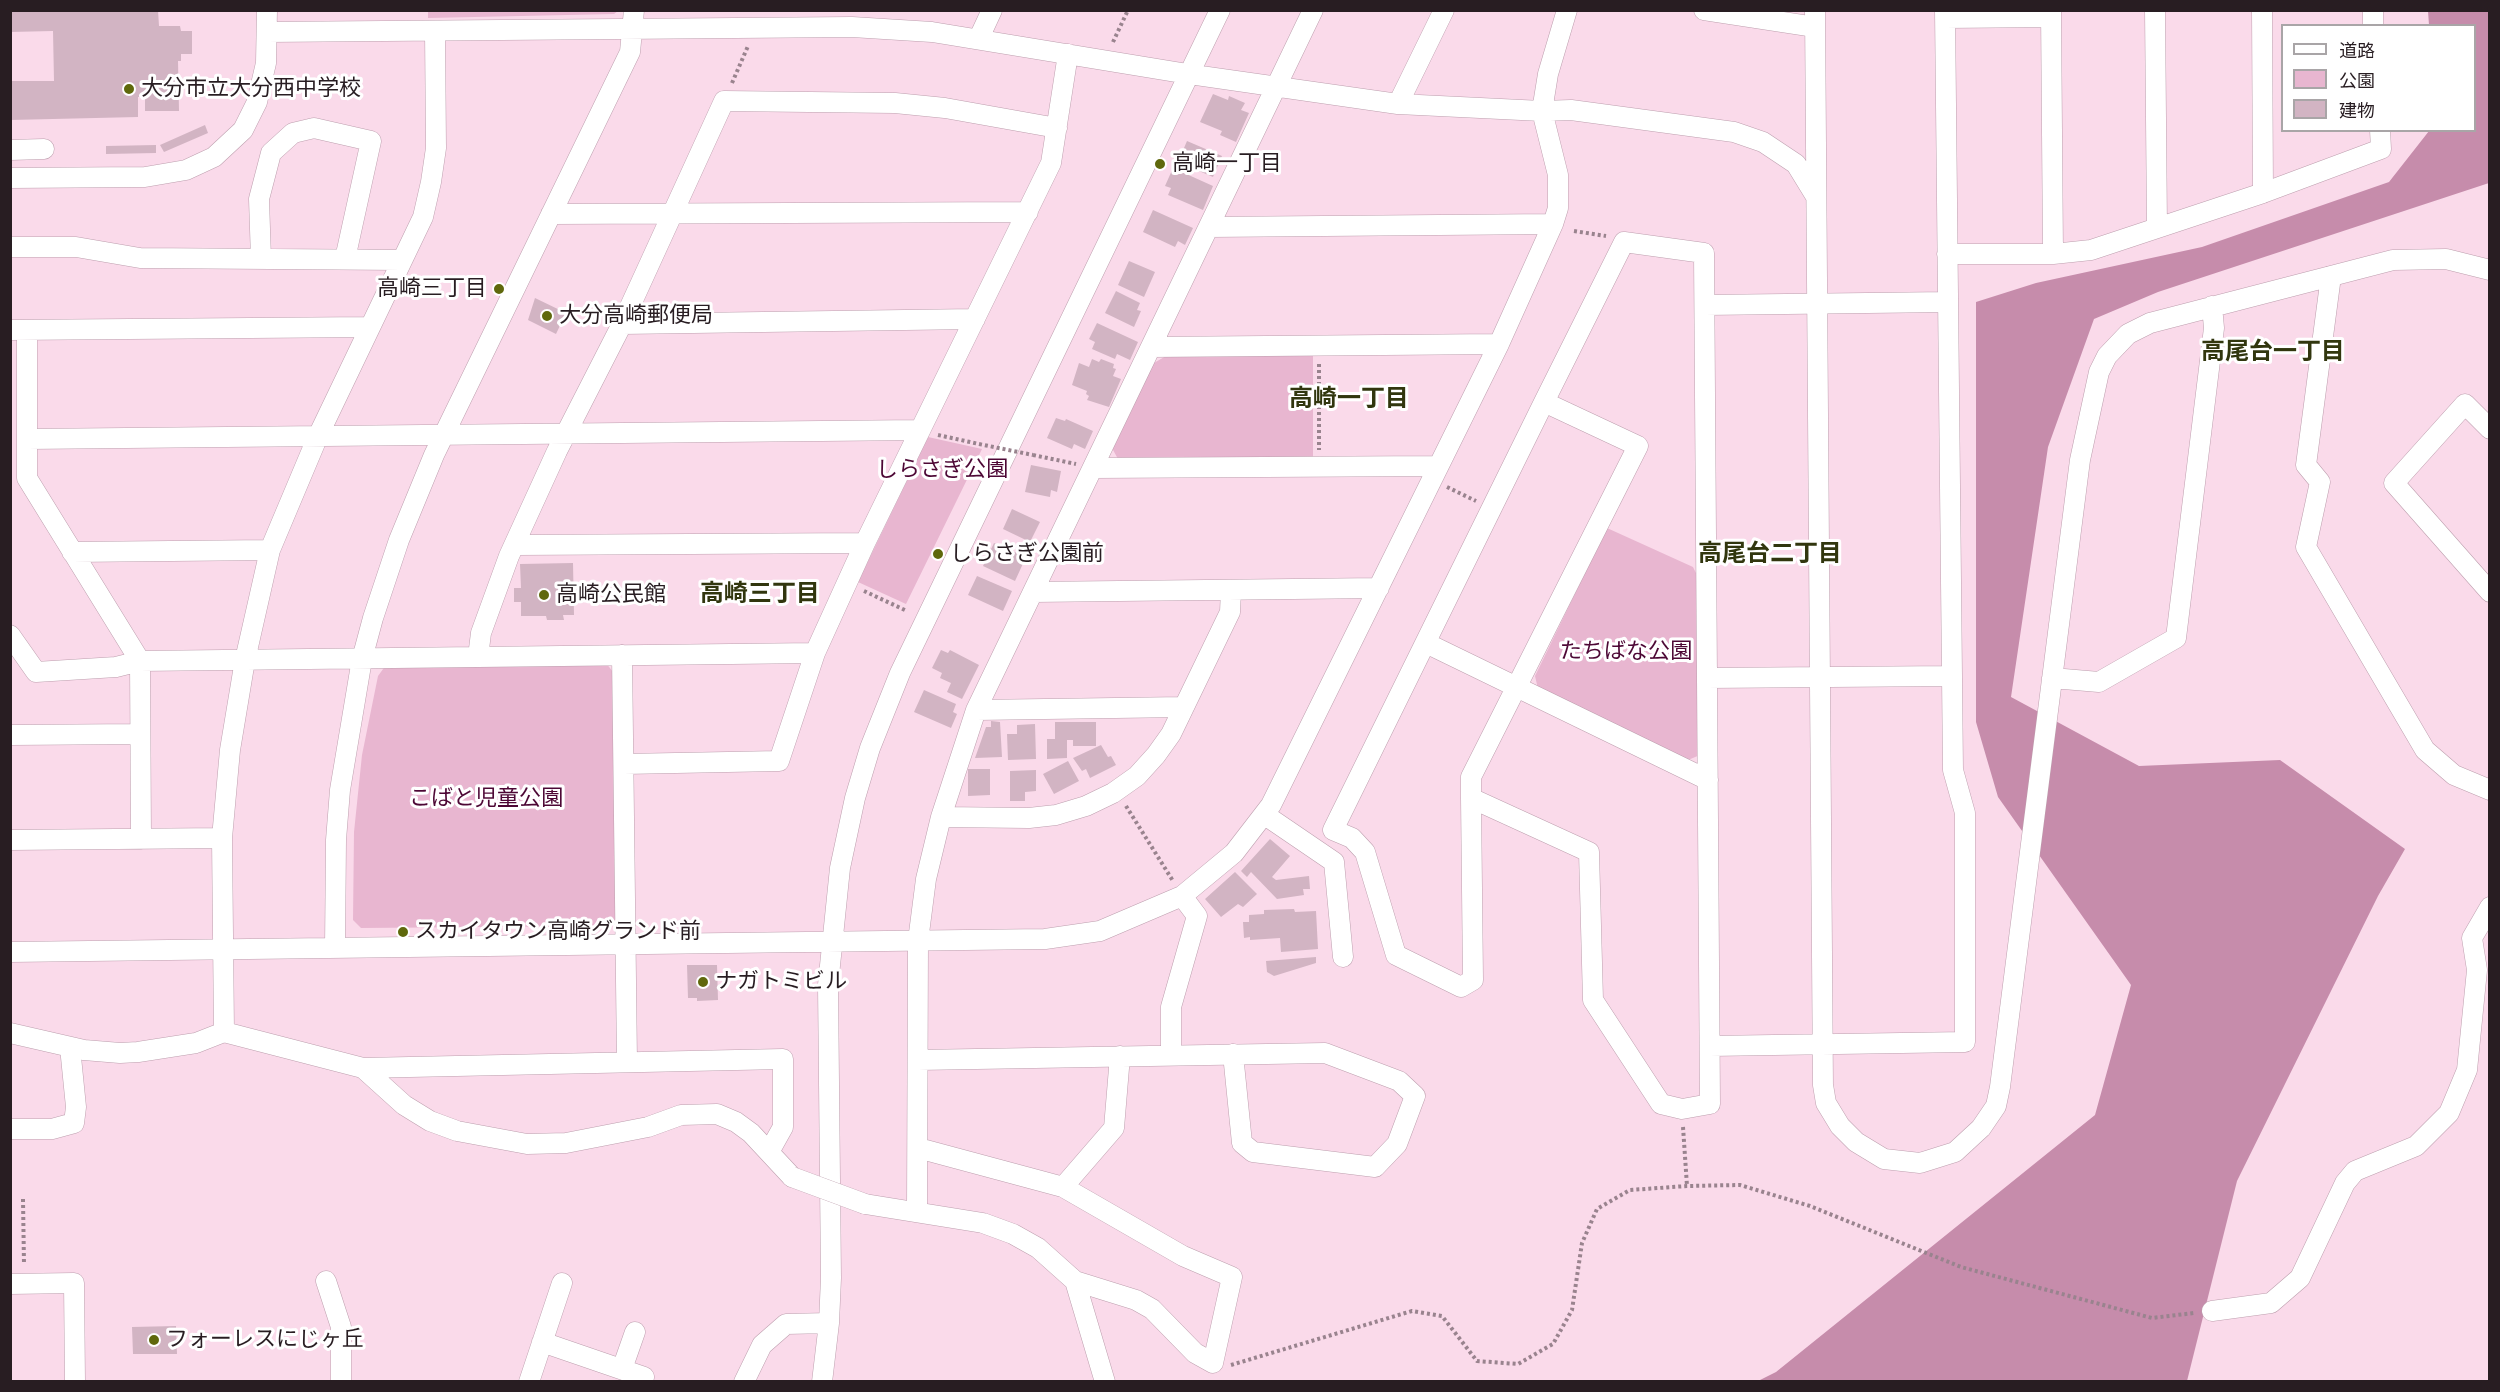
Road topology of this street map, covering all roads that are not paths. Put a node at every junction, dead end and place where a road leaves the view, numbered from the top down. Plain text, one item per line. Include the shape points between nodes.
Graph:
1 (267, 10) edge
2 (992, 10) edge
3 (1220, 10) edge
4 (1313, 10) edge
5 (1444, 10) edge
6 (1567, 10) edge
7 (1704, 10) edge
8 (2155, 10) edge
9 (2262, 10) edge
10 (1945, 14) edge
11 (2051, 14) edge
12 (1815, 19) edge
13 (634, 20) edge
14 (435, 31) junction
15 (267, 32) junction
16 (979, 38) junction
17 (1068, 54) junction
18 (1188, 74) junction
19 (1276, 87) junction
20 (1398, 104) junction
21 (1542, 111) junction
22 (1056, 128) junction
23 (2380, 132) edge
24 (44, 149) dead end
25 (10, 150) edge
26 (10, 178) edge
27 (2263, 193) junction
28 (1816, 196) junction
29 (1028, 212) junction
30 (551, 214) junction
31 (672, 214) junction
32 (1553, 224) junction
33 (1209, 227) junction
34 (2157, 228) junction
35 (10, 247) edge
36 (1947, 254) junction
37 (2053, 254) junction
38 (261, 259) junction
39 (345, 259) junction
40 (402, 260) junction
41 (2490, 270) edge
42 (2331, 276) junction
43 (1948, 302) junction
44 (1816, 303) junction
45 (1705, 305) junction
46 (2212, 306) junction
47 (975, 319) junction
48 (622, 324) junction
49 (370, 327) junction
50 (19, 330) edge
51 (1498, 344) junction
52 (1151, 347) junction
53 (1544, 402) junction
54 (2490, 429) edge
55 (920, 430) junction
56 (566, 434) junction
57 (443, 435) junction
58 (318, 436) junction
59 (27, 439) junction
60 (1437, 466) junction
61 (1093, 468) junction
62 (865, 543) junction
63 (515, 544) junction
64 (270, 550) junction
65 (72, 552) junction
66 (1379, 588) junction
67 (1232, 590) junction
68 (1033, 592) junction
69 (2490, 592) edge
70 (10, 634) edge
71 (1426, 643) junction
72 (815, 653) junction
73 (622, 656) junction
74 (478, 657) junction
75 (362, 659) junction
76 (245, 660) junction
77 (140, 661) junction
78 (1952, 676) junction
79 (1819, 677) junction
80 (1707, 678) junction
81 (2052, 678) junction
82 (1517, 687) junction
83 (1184, 707) junction
84 (976, 710) junction
85 (140, 734) junction
86 (10, 735) edge
87 (624, 764) junction
88 (1708, 780) junction
89 (2490, 790) edge
90 (1471, 798) junction
91 (1265, 815) junction
92 (941, 817) junction
93 (222, 838) junction
94 (141, 839) junction
95 (10, 840) edge
96 (1182, 896) junction
97 (2490, 907) edge
98 (918, 941) junction
99 (830, 942) junction
100 (626, 944) junction
101 (335, 948) junction
102 (222, 950) junction
103 (10, 952) edge
104 (1343, 957) dead end
105 (2483, 971) edge
106 (224, 1032) junction
107 (10, 1033) edge
108 (1822, 1044) junction
109 (1710, 1046) junction
110 (70, 1047) junction
111 (1233, 1054) junction
112 (1120, 1056) junction
113 (1171, 1056) junction
114 (918, 1060) junction
115 (627, 1062) junction
116 (363, 1068) junction
117 (10, 1129) edge
118 (918, 1148) junction
119 (769, 1152) junction
120 (1063, 1186) junction
121 (917, 1212) junction
122 (326, 1281) dead end
123 (1075, 1281) junction
124 (562, 1283) dead end
125 (18, 1284) edge
126 (2212, 1311) road end
127 (829, 1323) junction
128 (635, 1332) dead end
129 (542, 1342) junction
130 (622, 1369) junction
131 (644, 1377) dead end
132 (75, 1382) edge
133 (341, 1382) edge
134 (529, 1382) edge
135 (744, 1382) edge
136 (822, 1382) edge
137 (1105, 1382) edge

1 - 15 street
2 - 16 street
3 - 18 street
4 - 19 street
5 - 20 street
6 - 21 street via 1548,74
7 - 12 street
8 - 34 street
9 - 27 street
10 - 11 street
10 - 36 street
11 - 37 street
12 - 28 street
13 - 14 street
13 - 16 street via 852,27
13 - 30 street via 630,52
14 - 15 street
14 - 40 street via 434,167 423,217
15 - 26 street via 262,88 250,117 233,142 203,164 145,177
16 - 17 street
17 - 18 street
17 - 22 street
18 - 19 street
18 - 99 street via 882,714 855,798
19 - 20 street
19 - 33 street
20 - 21 street
21 - 28 street via 1571,110 1734,132 1763,142 1796,164
21 - 32 street via 1558,175 1558,208
22 - 29 street via 1051,163
22 - 31 street via 895,103 724,101
23 - 27 street via 2381,149
24 - 25 street
27 - 34 street
28 - 44 street
29 - 31 street
29 - 47 street
30 - 31 street
30 - 57 street
31 - 48 street
32 - 33 street
32 - 51 street
33 - 52 street
34 - 37 street via 2091,250
35 - 38 street via 76,247 140,258
36 - 37 street
36 - 43 street
38 - 39 street
38 - 39 street via 259,199 271,153 293,133 314,128 371,141
39 - 40 street
40 - 49 street
41 - 42 street via 2446,259 2411,258
42 - 46 street
42 - 89 street via 2306,465 2320,482 2306,547 2425,750 2454,775
43 - 44 street
43 - 78 street
44 - 45 street
44 - 79 street
45 - 53 street via 1704,253 1624,242
45 - 80 street
46 - 81 street via 2150,323 2128,334 2107,356 2099,372 2080,460
46 - 81 street via 2214,328 2176,638 2099,682
47 - 48 street
47 - 55 street
48 - 56 street
49 - 50 street
49 - 58 street
50 - 59 street
51 - 52 street
51 - 60 street
52 - 61 street
53 - 71 street
53 - 82 street via 1638,446
54 - 69 street via 2464,404 2394,483
55 - 56 street
55 - 62 street
56 - 57 street
56 - 63 street
57 - 58 street
57 - 75 street via 399,540
58 - 59 street
58 - 64 street
59 - 65 street via 27,478
60 - 61 street
60 - 66 street
61 - 68 street
62 - 63 street
62 - 72 street
63 - 74 street via 481,633
64 - 65 street
64 - 76 street
65 - 77 street
66 - 67 street
66 - 91 street
67 - 68 street
67 - 83 street via 1230,612
68 - 84 street
70 - 77 street via 36,672 116,667
71 - 82 street
71 - 90 street via 1334,830 1352,838 1365,852 1396,955 1461,987 1473,980
72 - 73 street
72 - 87 street via 779,761
73 - 74 street
73 - 87 street
74 - 75 street
75 - 76 street
75 - 101 street via 340,790
76 - 77 street
76 - 93 street via 230,750
77 - 85 street
78 - 79 street
78 - 108 street via 1953,770 1965,813 1965,1042
79 - 80 street
79 - 108 street
80 - 88 street
81 - 108 street via 2000,1087 1990,1116 1955,1152 1920,1163 1884,1159 1856,1142 1832,1116 1823,1085
82 - 88 street
82 - 90 street via 1471,777
83 - 84 street
83 - 92 street via 1171,734 1137,776 1086,806 1029,818
84 - 92 street
85 - 86 street
85 - 94 street
87 - 100 street
88 - 109 street
90 - 109 street via 1589,852 1593,1000 1661,1104 1682,1109 1710,1104
91 - 96 street via 1234,853
91 - 104 street via 1334,862
92 - 98 street via 926,879
93 - 94 street
93 - 102 street
94 - 95 street
96 - 98 street via 1118,925 1077,936
96 - 113 street via 1197,916 1171,1007
97 - 105 street via 2472,938
98 - 99 street
98 - 114 street
99 - 100 street
99 - 127 street
100 - 101 street
100 - 115 street
101 - 102 street
102 - 103 street
102 - 106 street
105 - 126 street via 2467,1070 2449,1113 2416,1146 2355,1171 2345,1183 2300,1278 2271,1303
106 - 110 street via 196,1042 138,1052
106 - 116 street
107 - 110 street
108 - 109 street
110 - 117 street via 74,1123
111 - 111 street via 1325,1053 1399,1081 1415,1096 1396,1144 1375,1167 1253,1152 1242,1143
111 - 113 street
112 - 113 street
112 - 114 street
112 - 120 street via 1114,1128
114 - 118 street
115 - 116 street
115 - 119 street via 783,1059 783,1128
116 - 119 street via 417,1114 457,1131 547,1145 648,1127 681,1115 717,1114 736,1122
118 - 120 street
118 - 121 street
119 - 121 street, bridge via 792,1177 865,1204
120 - 123 street via 1183,1256 1232,1277 1213,1363 1195,1353 1152,1309
121 - 123 street via 1007,1231 1038,1248
122 - 133 street via 341,1327
123 - 137 street
124 - 129 street
125 - 132 street via 74,1283
127 - 135 street via 786,1324 762,1345
127 - 136 street
128 - 130 street
129 - 130 street
129 - 134 street
130 - 131 street

